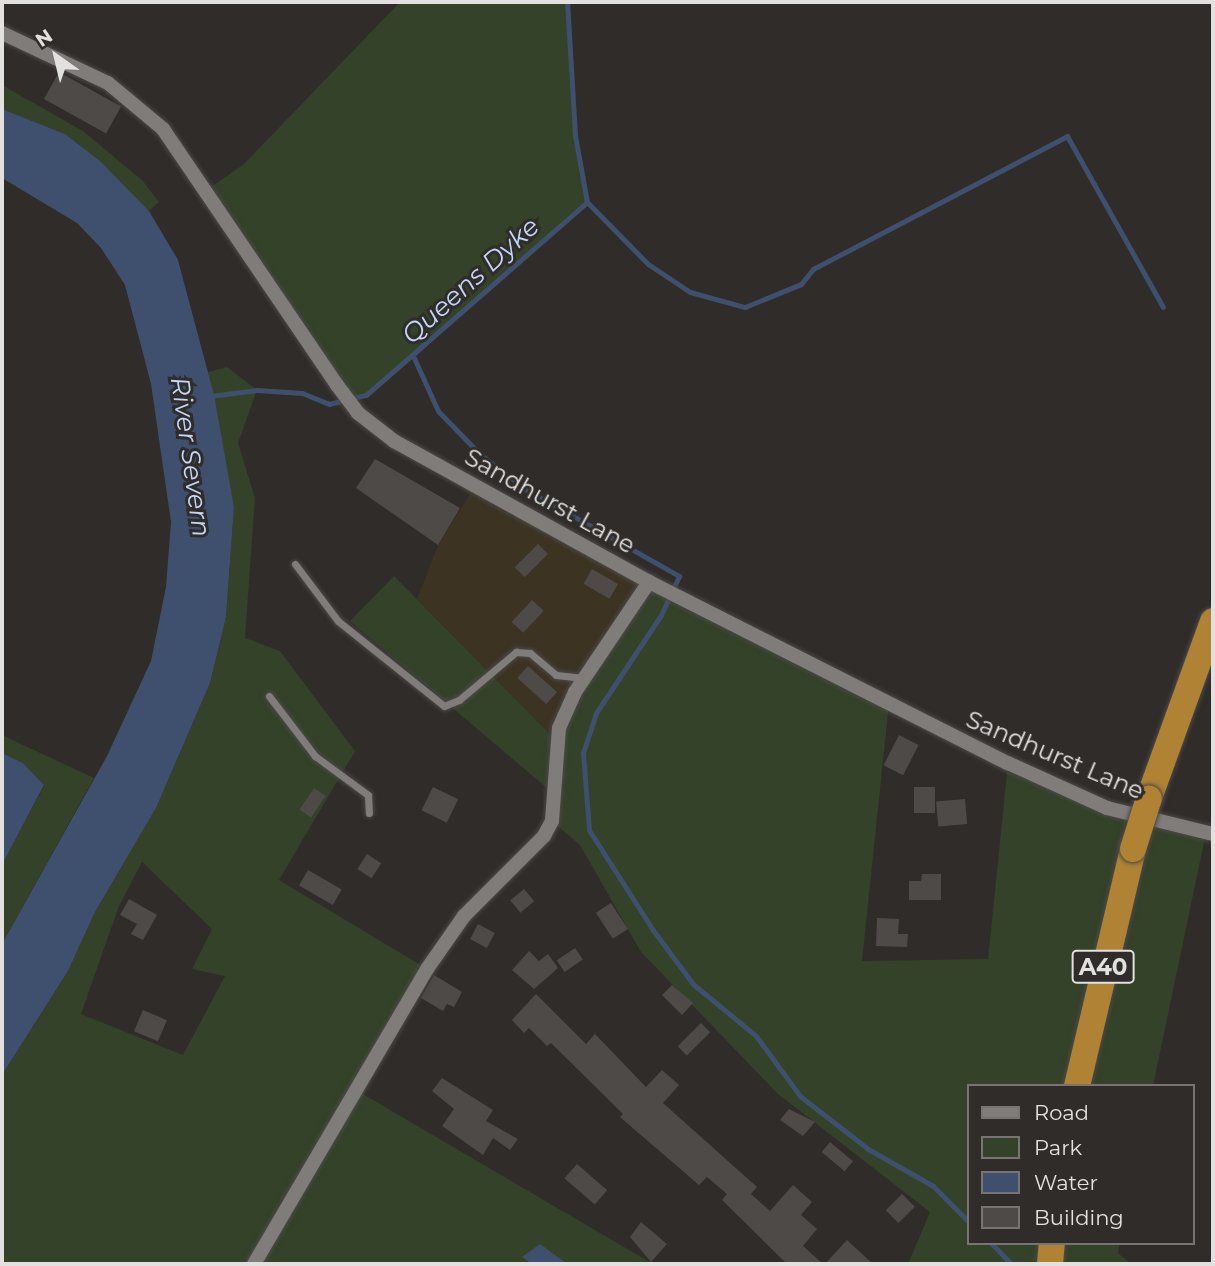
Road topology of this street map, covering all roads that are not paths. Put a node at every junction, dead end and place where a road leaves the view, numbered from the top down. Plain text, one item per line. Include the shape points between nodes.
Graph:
1 (2, 33) edge
2 (295, 565) dead end
3 (649, 582) junction
4 (1213, 621) edge
5 (584, 678) junction
6 (269, 696) dead end
7 (369, 813) dead end
8 (1213, 834) edge
9 (1077, 1084) edge
10 (1052, 1245) edge
11 (254, 1264) edge
12 (1050, 1264) edge

1 - 3 street, Sandhurst Lane via 108,83 163,129 358,414 394,441
2 - 5 lane via 338,621 444,706 459,700 516,652 530,653 556,675
3 - 5 street
3 - 8 street, Sandhurst Lane via 1107,808
4 - 9 highway, A40, bridge via 1133,849
5 - 11 street via 559,729 552,821 544,836 464,916 427,969
6 - 7 lane via 314,756 368,795
10 - 12 highway

